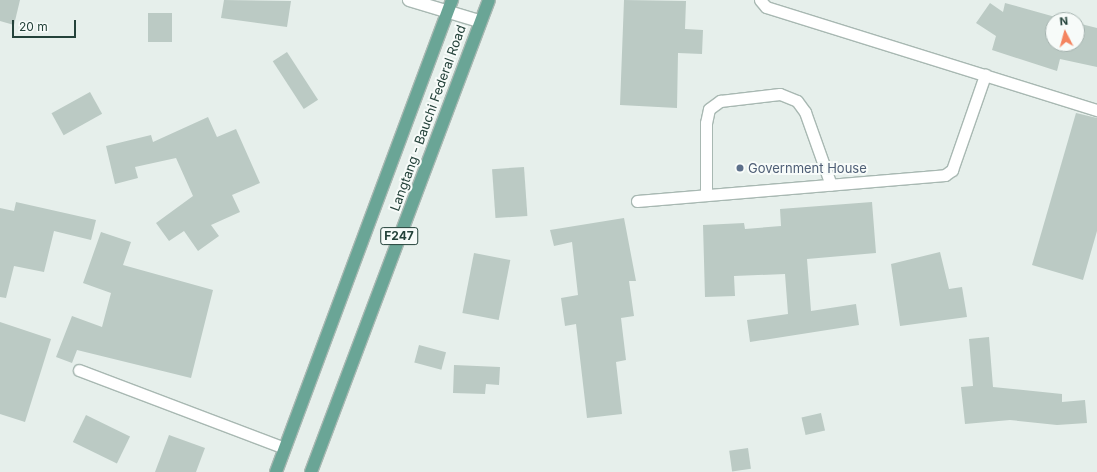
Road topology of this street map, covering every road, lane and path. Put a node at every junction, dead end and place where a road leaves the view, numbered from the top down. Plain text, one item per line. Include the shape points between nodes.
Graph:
1 (409, 0) edge
2 (452, 0) edge
3 (489, 0) edge
4 (760, 0) edge
5 (446, 11) junction
6 (479, 21) junction
7 (985, 75) junction
8 (1097, 110) edge
9 (831, 185) junction
10 (706, 195) junction
11 (637, 201) dead end
12 (79, 370) dead end
13 (284, 448) junction
14 (276, 472) edge
15 (311, 472) edge

1 - 5 street
2 - 5 main road, Langtang - Bauchi Federal Road / F247
3 - 6 main road, Langtang - Bauchi Federal Road / F247
4 - 7 lane via 766,7
5 - 6 street
5 - 13 main road, Langtang - Bauchi Federal Road / F247
6 - 15 main road, Langtang - Bauchi Federal Road / F247
7 - 8 lane
7 - 9 lane via 952,170 945,175
9 - 10 lane
9 - 10 lane via 805,112 797,101 780,94 720,100 709,109 706,123
10 - 11 lane
12 - 13 lane
13 - 14 main road, Langtang - Bauchi Federal Road / F247

